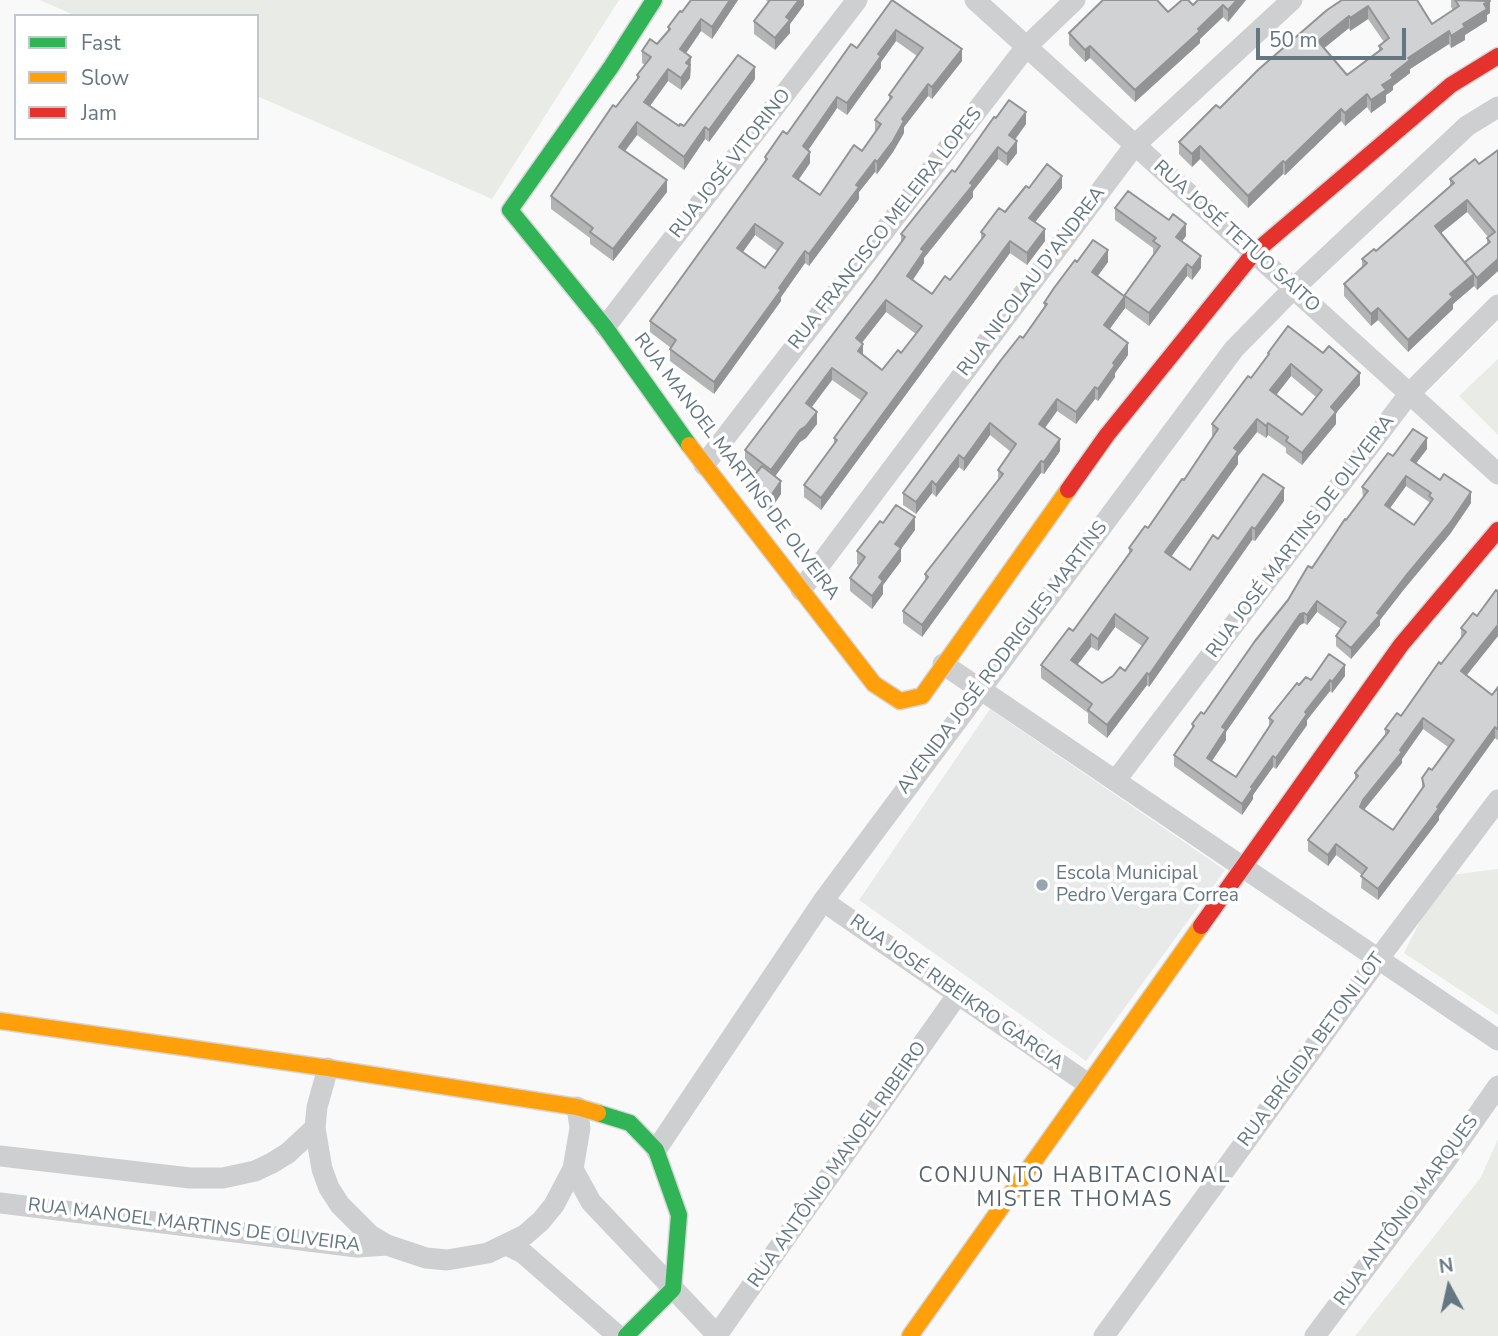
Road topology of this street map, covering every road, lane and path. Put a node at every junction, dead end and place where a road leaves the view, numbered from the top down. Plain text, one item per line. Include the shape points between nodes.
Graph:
1 (654, 0) edge
2 (857, 0) edge
3 (975, 0) edge
4 (1075, 0) edge
5 (1292, 0) edge
6 (1026, 47) junction
7 (1498, 56) edge
8 (1498, 107) edge
9 (1135, 145) junction
10 (1254, 253) junction
11 (1293, 289) junction
12 (1498, 305) edge
13 (605, 327) junction
14 (1409, 394) junction
15 (704, 465) junction
16 (1498, 474) edge
17 (1498, 530) edge
18 (802, 590) junction
19 (943, 664) junction
20 (981, 689) junction
21 (1116, 780) junction
22 (1498, 800) edge
23 (1243, 866) junction
24 (823, 901) junction
25 (1379, 958) junction
26 (958, 994) junction
27 (0, 1021) edge
28 (1498, 1040) edge
29 (328, 1068) junction
30 (1088, 1084) junction
31 (1498, 1086) edge
32 (577, 1107) junction
33 (315, 1128) junction
34 (656, 1150) junction
35 (0, 1156) edge
36 (573, 1169) junction
37 (0, 1203) edge
38 (387, 1245) junction
39 (507, 1245) junction
40 (673, 1289) junction
41 (618, 1336) edge
42 (626, 1336) edge
43 (718, 1336) edge
44 (910, 1336) edge
45 (1104, 1336) edge
46 (1315, 1336) edge

1 - 13 street, RUA MANOEL MARTINS DE OLVEIRA via 510,210
2 - 13 street, RUA JOSÉ VITORINO
3 - 6 street, RUA JOSÉ TETUO SAITO
4 - 6 street, RUA FRANCISCO MELEIRA LOPES
5 - 9 street, RUA NICOLAU D'ANDREA
6 - 9 street, RUA JOSÉ TETUO SAITO
6 - 15 street, RUA FRANCISCO MELEIRA LOPES
7 - 10 street via 1451,85
8 - 11 street, AVENIDA JOSÉ RODRIGUES MARTINS via 1467,126
9 - 10 street, RUA JOSÉ TETUO SAITO
9 - 18 street, RUA NICOLAU D'ANDREA
10 - 11 street, RUA JOSÉ TETUO SAITO
10 - 19 street via 1107,435
11 - 14 street, RUA JOSÉ TETUO SAITO
11 - 20 street, AVENIDA JOSÉ RODRIGUES MARTINS via 1234,349
12 - 14 street, RUA JOSÉ MARTINS DE OLIVEIRA
13 - 15 street, RUA MANOEL MARTINS DE OLVEIRA
14 - 16 street, RUA JOSÉ TETUO SAITO
14 - 21 street, RUA JOSÉ MARTINS DE OLIVEIRA
15 - 18 street, RUA MANOEL MARTINS DE OLVEIRA
17 - 23 street via 1401,645
18 - 19 street, RUA MANOEL MARTINS DE OLVEIRA via 874,684 900,701 922,696
19 - 20 street
20 - 21 street
20 - 24 street, AVENIDA JOSÉ RODRIGUES MARTINS
21 - 23 street
22 - 25 street, RUA BRÍGIDA BETONI LOT
23 - 25 street
23 - 30 street
24 - 26 street, RUA JOSÉ RIBEIKRO GARCIA
24 - 34 street, AVENIDA JOSÉ RODRIGUES MARTINS
25 - 28 street
25 - 45 street, RUA BRÍGIDA BETONI LOT
26 - 30 street, RUA JOSÉ RIBEIKRO GARCIA
26 - 43 street, RUA ANTÔNIO MANOEL RIBEIRO
27 - 29 street
29 - 32 street
29 - 33 street
30 - 44 street
31 - 46 street, RUA ANTÔNIO MARQUES
32 - 34 street via 630,1123
32 - 36 street via 580,1128
33 - 35 street via 272,1163 223,1178
33 - 38 street via 321,1169 335,1197 354,1221
34 - 40 street via 679,1215
36 - 39 street via 554,1206 525,1235
36 - 40 street via 591,1202
37 - 38 street, RUA MANOEL MARTINS DE OLIVEIRA via 357,1247
38 - 39 street via 447,1260
39 - 41 street via 523,1253
40 - 42 street
40 - 43 street

